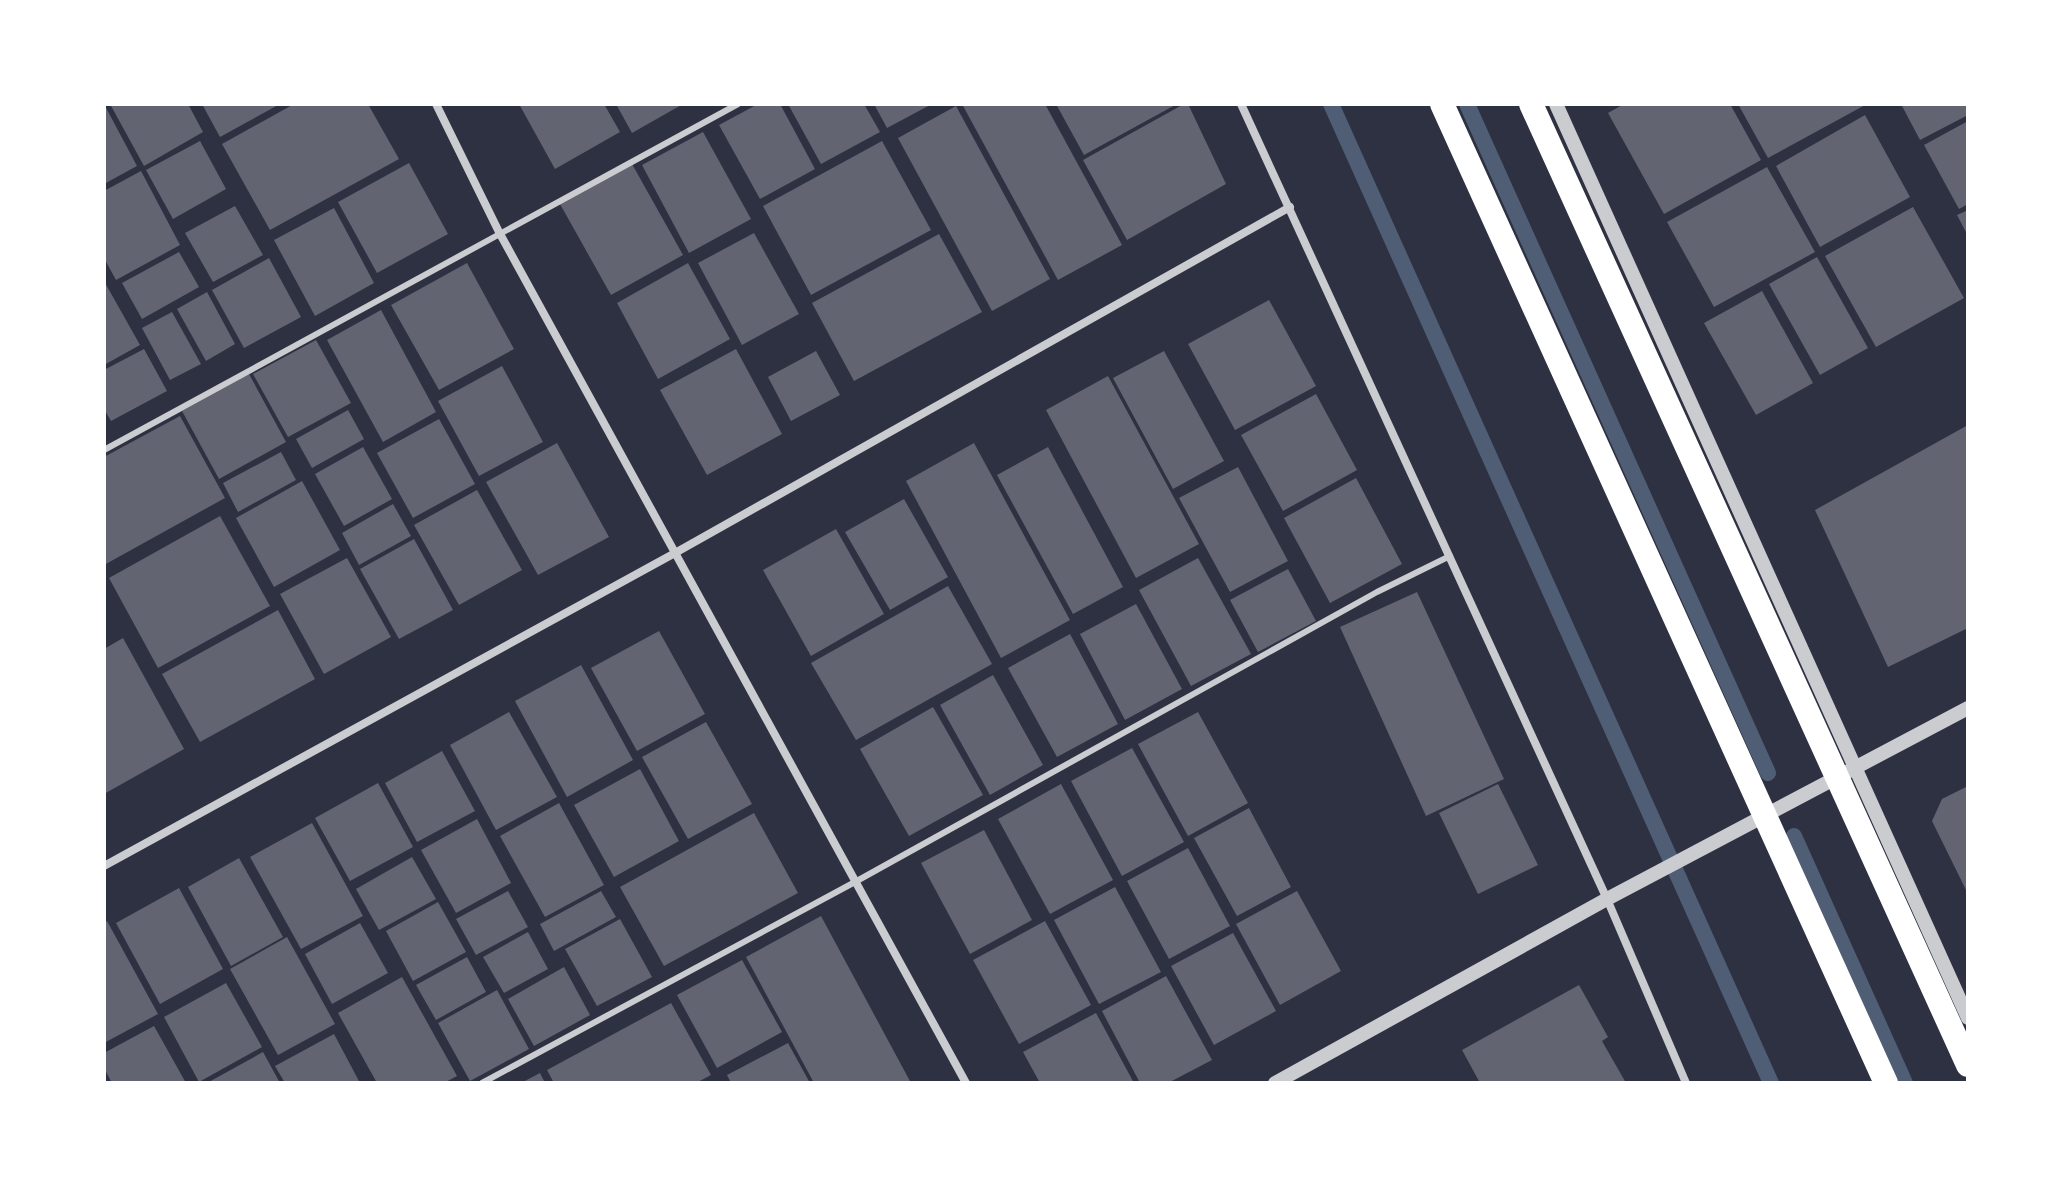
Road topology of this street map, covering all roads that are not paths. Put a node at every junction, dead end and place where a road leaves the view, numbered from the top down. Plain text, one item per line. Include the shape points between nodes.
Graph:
1 (436, 104) edge
2 (738, 104) edge
3 (1241, 104) edge
4 (1442, 104) edge
5 (1531, 104) edge
6 (1556, 104) edge
7 (1290, 207) junction
8 (499, 232) junction
9 (104, 450) edge
10 (675, 553) junction
11 (1450, 556) junction
12 (1968, 708) edge
13 (1857, 768) junction
14 (104, 866) edge
15 (855, 882) junction
16 (1607, 899) junction
17 (1968, 1018) edge
18 (1968, 1065) edge
19 (482, 1083) edge
20 (966, 1083) edge
21 (1275, 1083) edge
22 (1686, 1083) edge
23 (1886, 1083) edge

1 - 8 street
2 - 8 lane
3 - 7 street
4 - 23 highway
5 - 18 highway
6 - 13 street
7 - 10 street
7 - 11 street
8 - 9 lane
8 - 10 street
10 - 14 street
10 - 15 street
11 - 15 lane
11 - 16 street
12 - 13 street
13 - 16 street
13 - 17 street
15 - 19 lane
15 - 20 street
16 - 21 street
16 - 22 street

